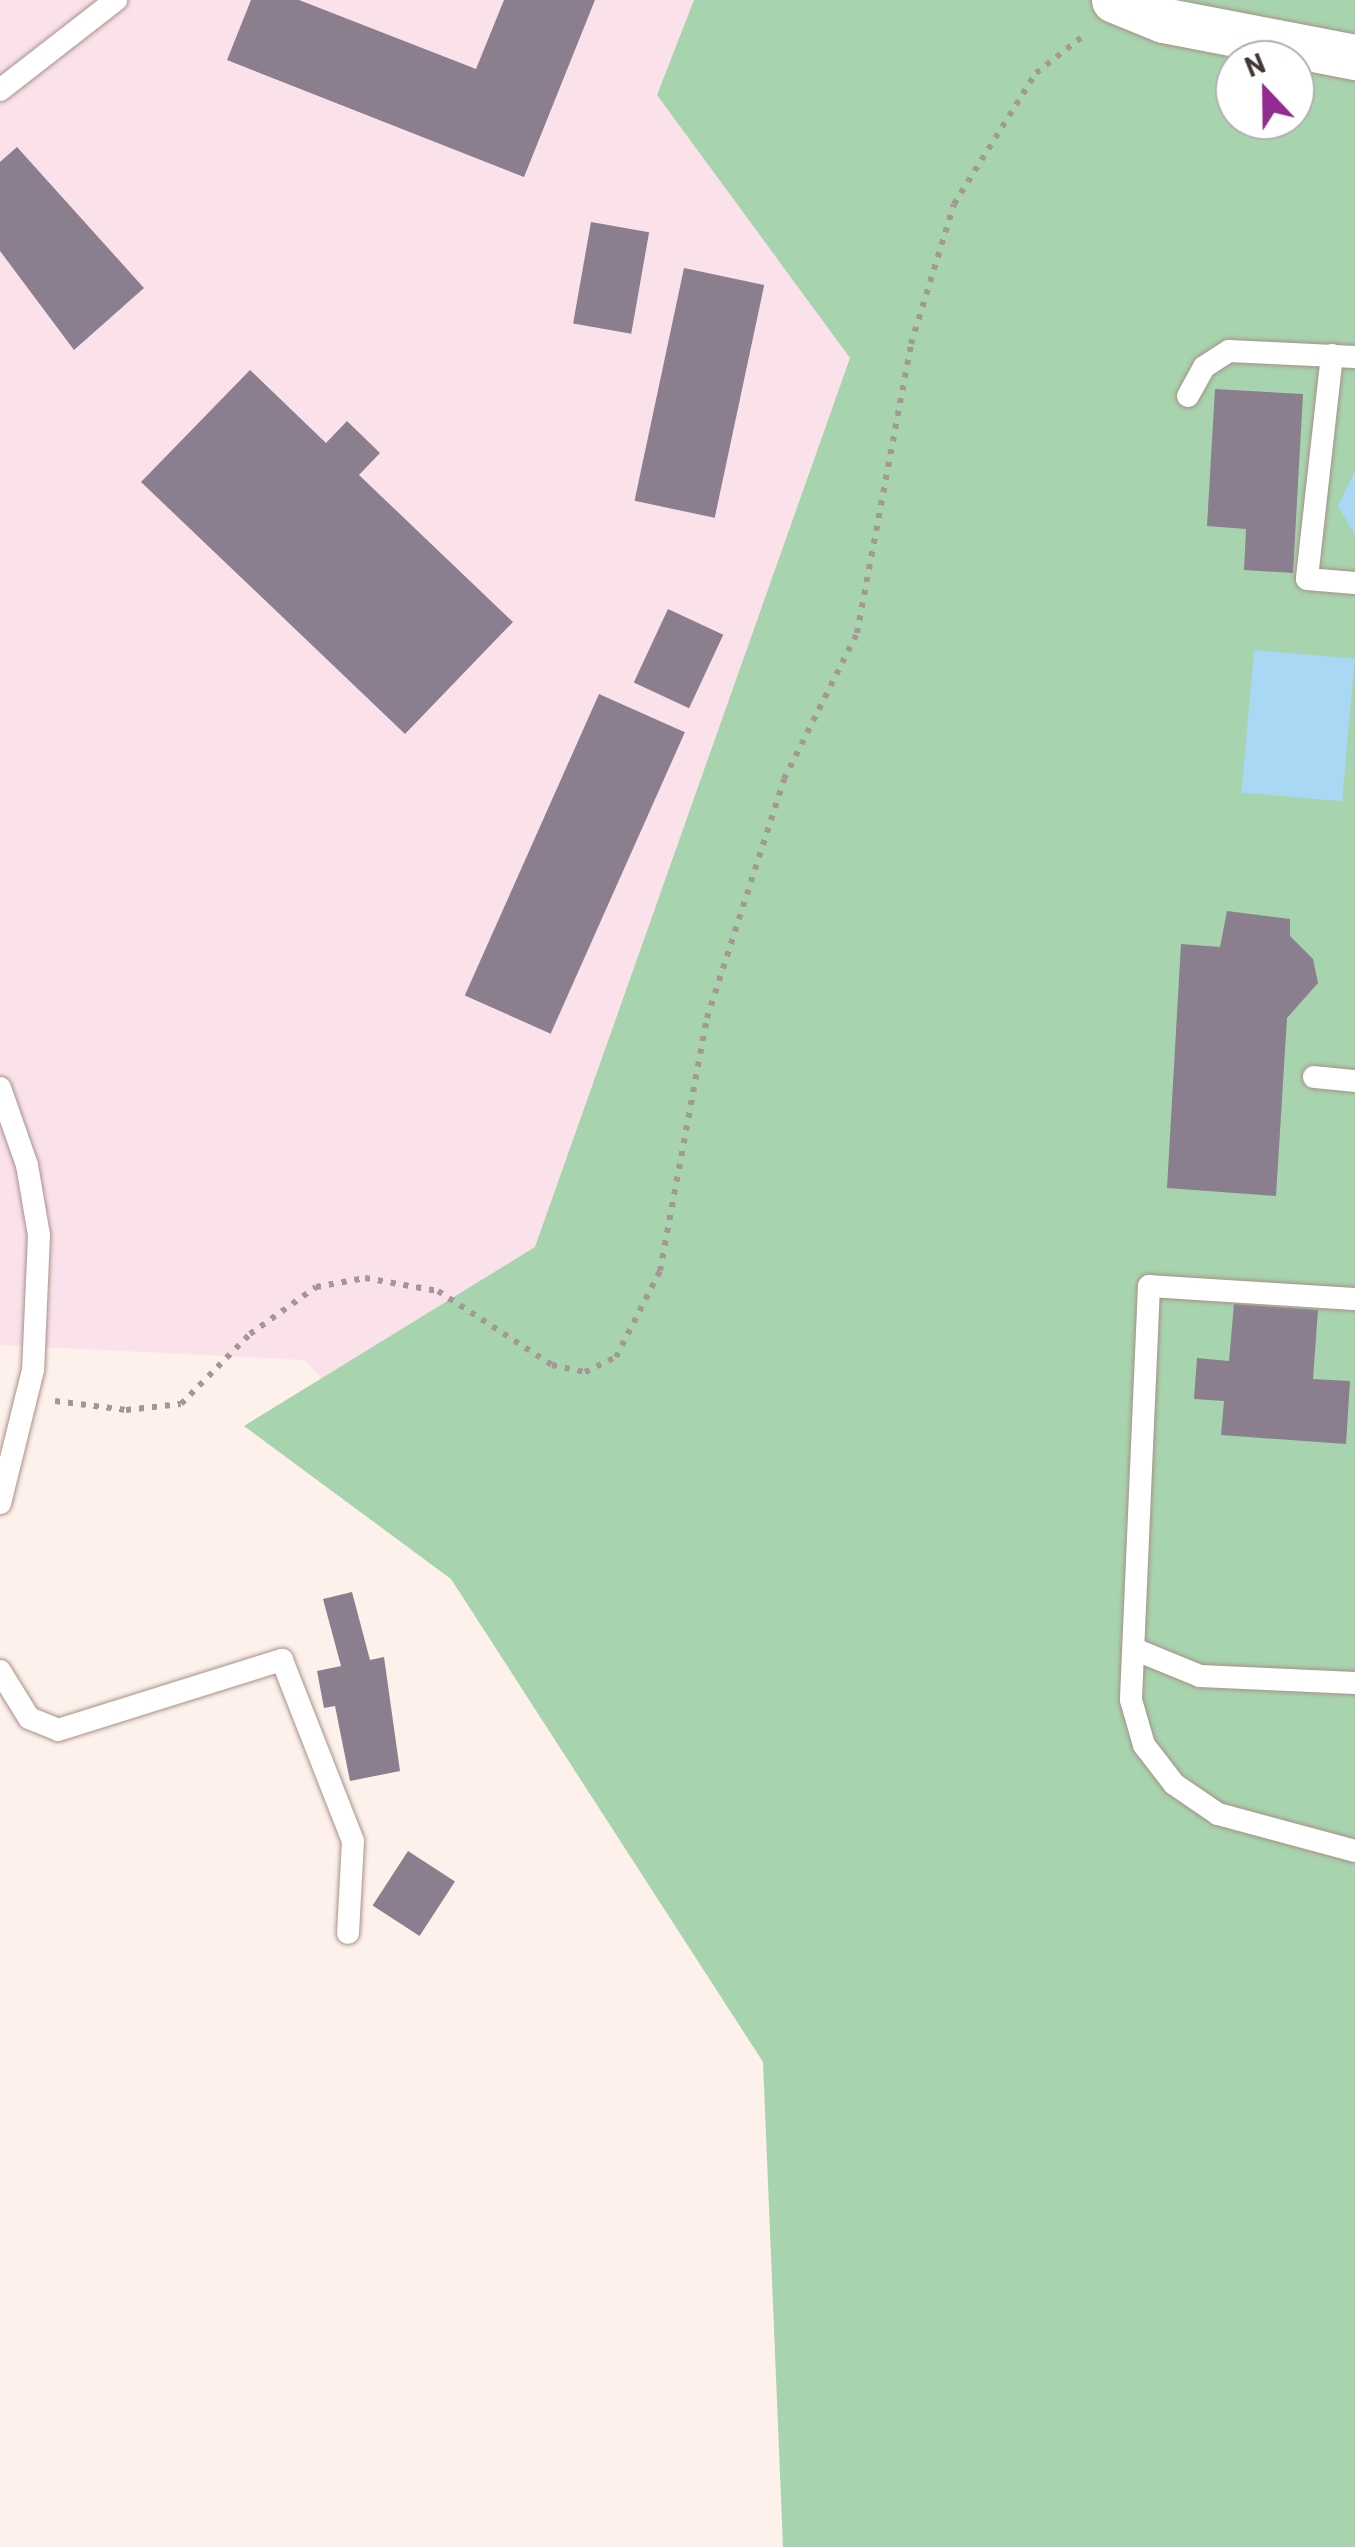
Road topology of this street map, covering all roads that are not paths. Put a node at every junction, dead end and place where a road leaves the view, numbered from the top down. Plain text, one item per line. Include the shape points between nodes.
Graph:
1 (116, 0) edge
2 (1119, 3) edge
3 (1355, 57) edge
4 (0, 90) edge
5 (1343, 356) edge
6 (1188, 396) dead end
7 (1355, 583) edge
8 (1314, 1077) dead end
9 (1355, 1080) edge
10 (0, 1088) edge
11 (1355, 1299) edge
12 (0, 1502) edge
13 (1134, 1649) junction
14 (0, 1671) edge
15 (1355, 1683) edge
16 (1355, 1851) edge
17 (348, 1932) dead end

1 - 4 lane
2 - 3 street
5 - 6 lane via 1229,351 1204,367
5 - 7 lane via 1307,579
8 - 9 lane
10 - 12 lane via 28,1165 38,1236 27,1397
11 - 13 lane via 1149,1286
13 - 15 lane via 1200,1676
13 - 16 lane via 1131,1700 1144,1744 1174,1784 1218,1814
14 - 17 lane via 29,1718 58,1730 282,1660 354,1841

